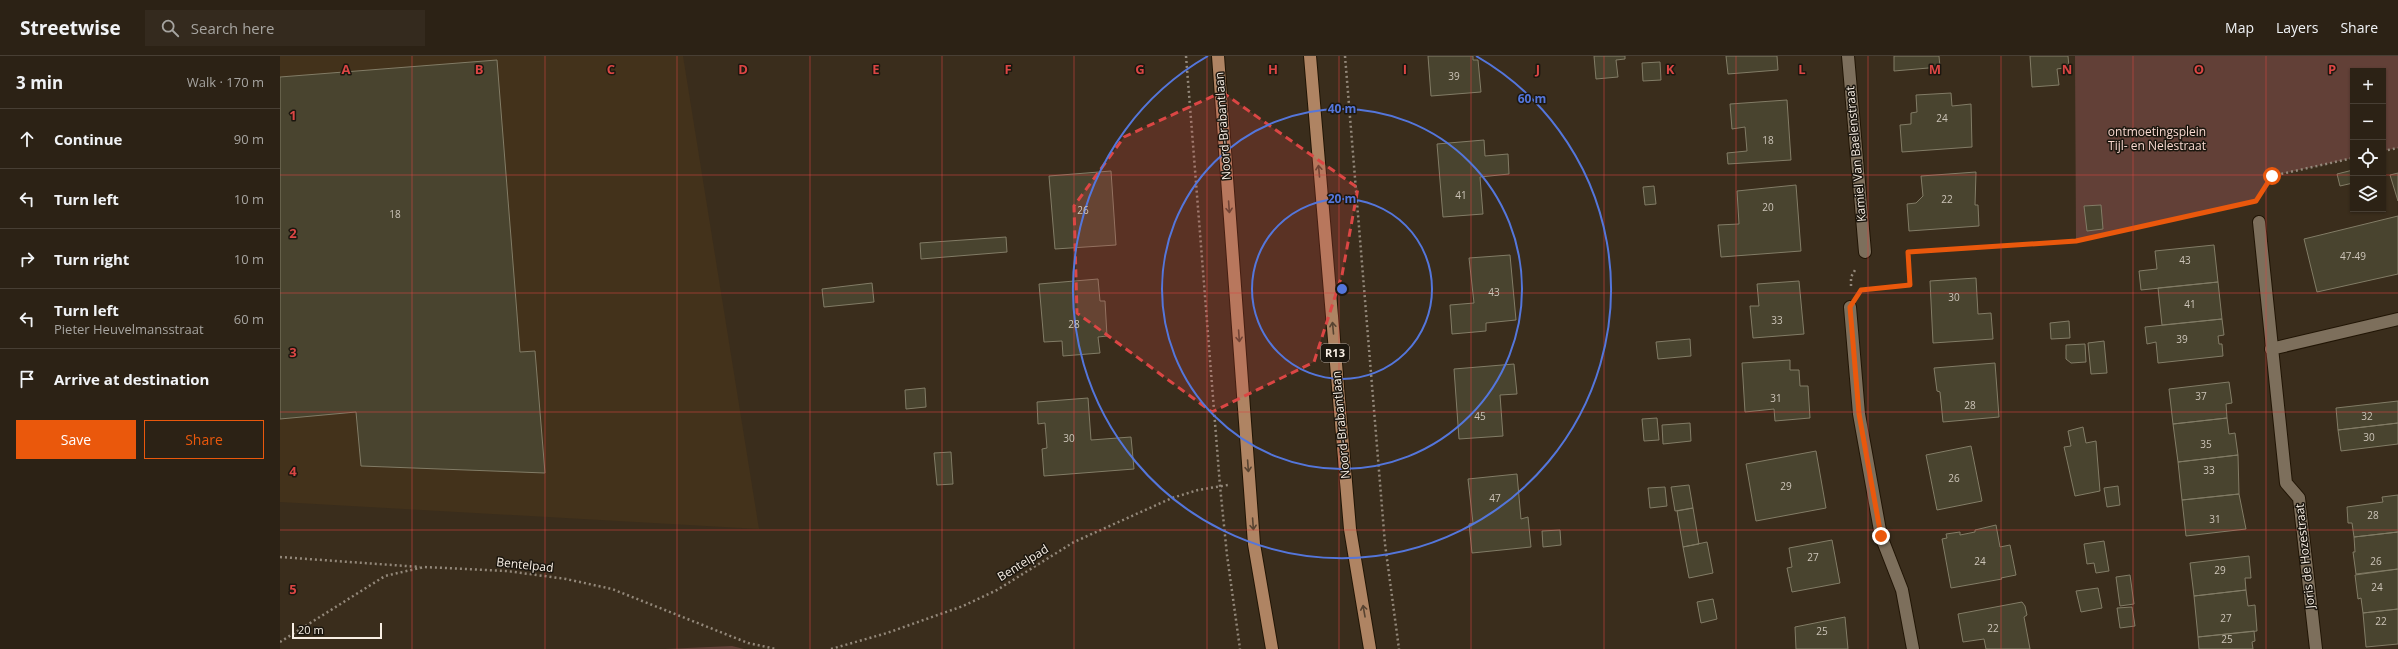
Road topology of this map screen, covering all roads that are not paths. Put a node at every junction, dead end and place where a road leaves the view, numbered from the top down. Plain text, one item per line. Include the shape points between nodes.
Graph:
1 (1218, 56) edge
2 (1310, 56) edge
3 (1848, 56) edge
4 (2259, 222) dead end
5 (1864, 252) road end
6 (1850, 307) road end
7 (2398, 319) edge
8 (2271, 349) junction
9 (1272, 649) edge
10 (1370, 649) edge
11 (1913, 649) edge
12 (2316, 649) edge

1 -> 9 main road, Noord-Brabantlaan via 1254,544
10 -> 2 main road, Noord-Brabantlaan / R13 via 1350,529
3 - 5 street, Kamiel Van Baelenstraat
4 - 8 street, Joris de Hozestraat
6 - 11 street via 1859,414 1880,529 1902,590
7 - 8 street
8 - 12 street, Joris de Hozestraat via 2286,483 2299,498

